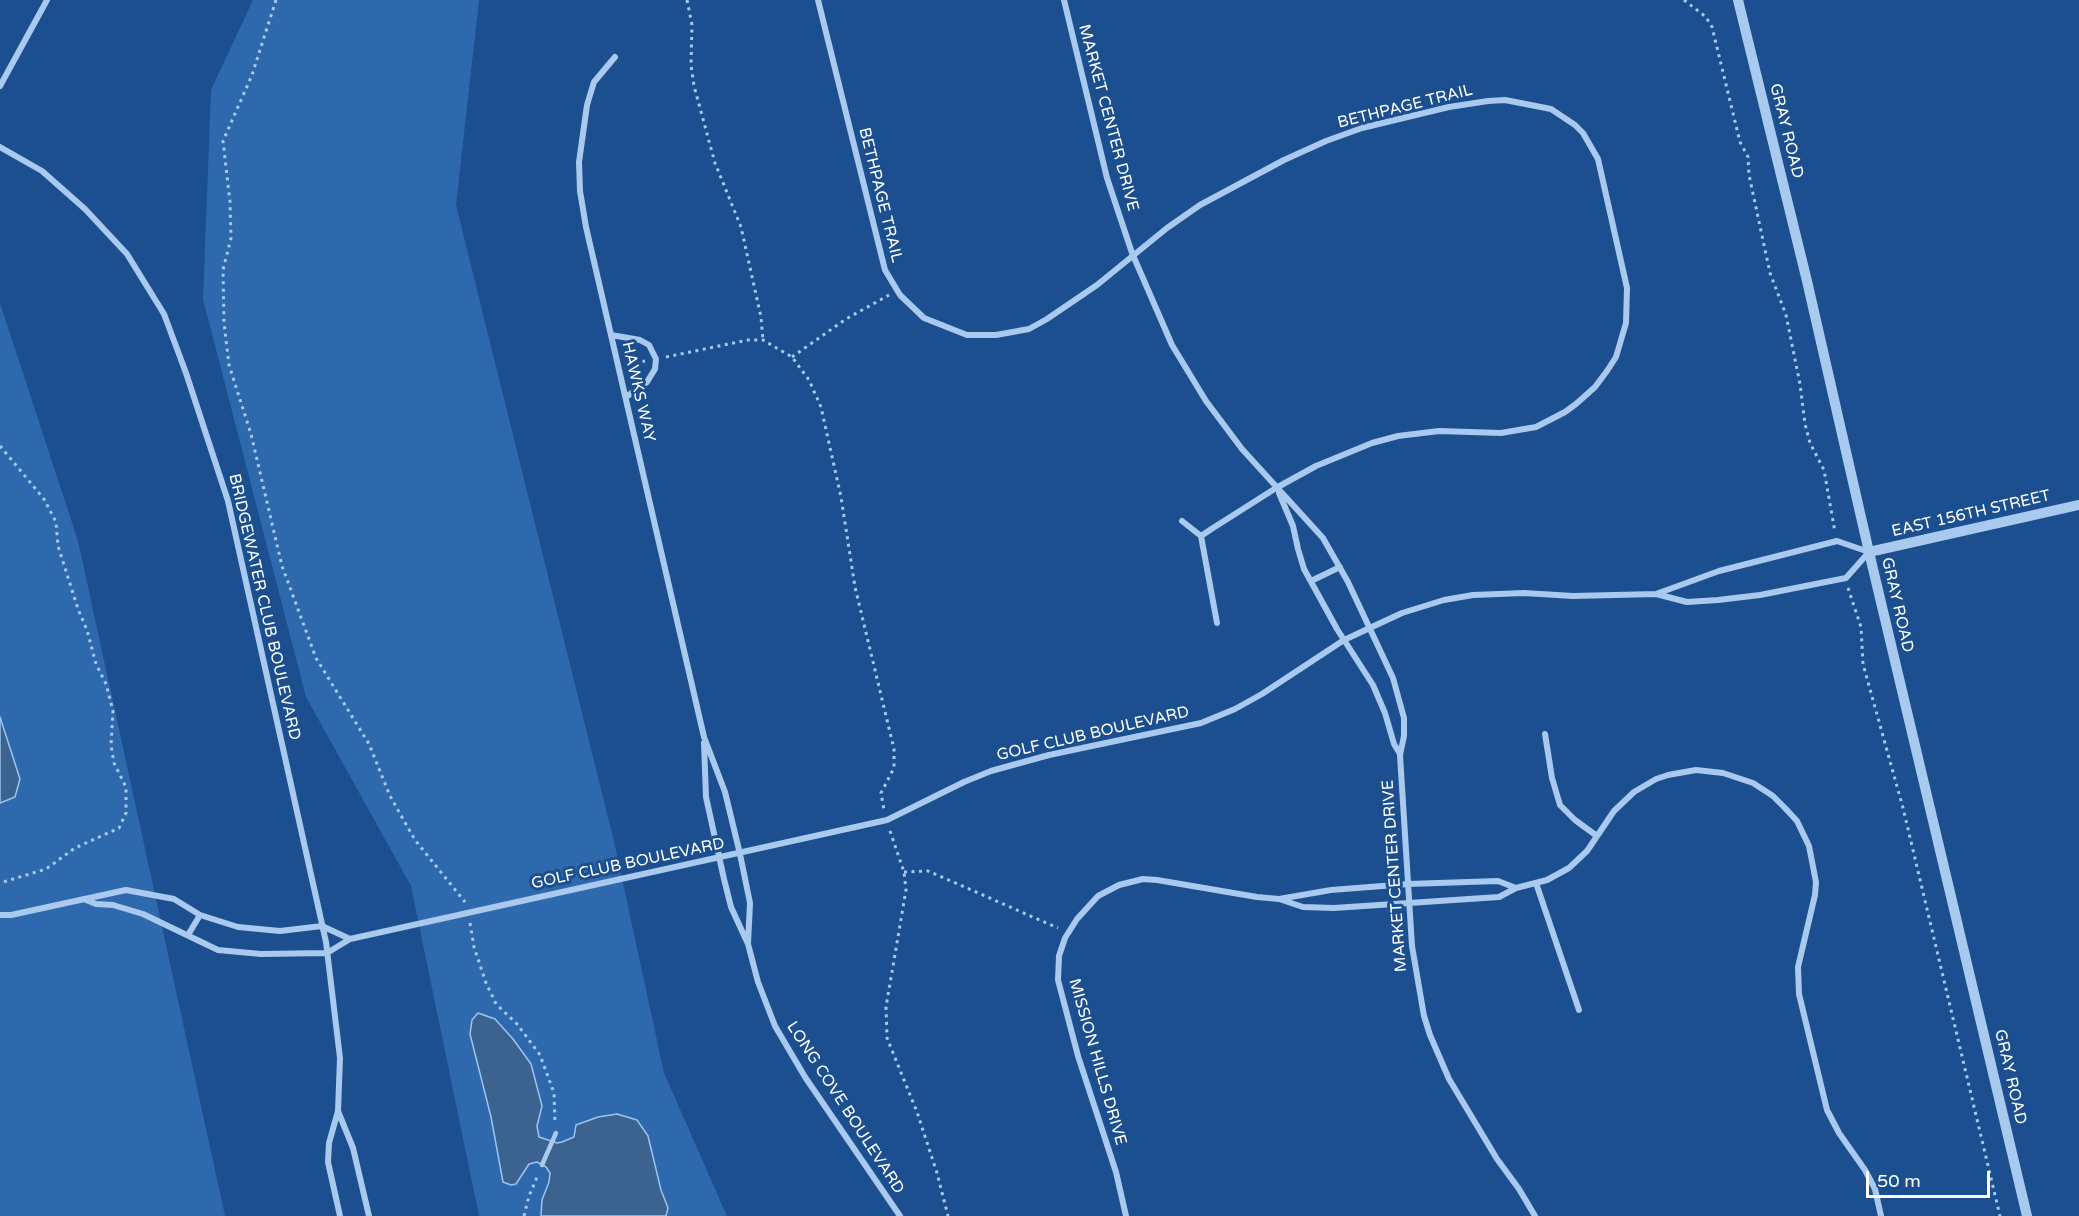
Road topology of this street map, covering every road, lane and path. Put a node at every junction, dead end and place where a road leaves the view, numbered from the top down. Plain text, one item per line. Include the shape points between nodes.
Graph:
1 (47, 0) edge
2 (276, 0) edge
3 (687, 0) edge
4 (818, 0) edge
5 (1064, 0) edge
6 (1684, 0) edge
7 (1738, 0) edge
8 (615, 57) dead end
9 (0, 86) edge
10 (0, 147) edge
11 (1134, 256) junction
12 (896, 288) junction
13 (611, 335) junction
14 (763, 340) junction
15 (792, 357) junction
16 (656, 359) junction
17 (618, 367) junction
18 (626, 397) junction
19 (0, 446) edge
20 (1276, 488) junction
21 (2079, 505) edge
22 (1182, 521) dead end
23 (1201, 536) junction
24 (1838, 541) junction
25 (1869, 552) junction
26 (1340, 567) junction
27 (1846, 578) junction
28 (1311, 581) junction
29 (1656, 594) junction
30 (1217, 623) dead end
31 (1368, 628) junction
32 (1344, 640) junction
33 (1545, 734) dead end
34 (704, 737) junction
35 (1400, 755) junction
36 (887, 820) junction
37 (1597, 836) junction
38 (740, 854) junction
39 (719, 858) junction
40 (904, 872) junction
41 (0, 883) edge
42 (1536, 883) junction
43 (1408, 884) junction
44 (1516, 888) junction
45 (84, 899) junction
46 (1279, 899) junction
47 (1409, 904) junction
48 (468, 913) junction
49 (0, 915) edge
50 (200, 915) junction
51 (322, 926) junction
52 (1068, 932) junction
53 (188, 934) junction
54 (350, 939) junction
55 (748, 944) junction
56 (327, 953) junction
57 (1579, 1010) dead end
58 (338, 1111) junction
59 (556, 1133) joint
60 (542, 1165) joint
61 (340, 1216) edge
62 (369, 1216) edge
63 (524, 1216) edge
64 (900, 1216) edge
65 (948, 1216) edge
66 (1126, 1216) edge
67 (1535, 1216) edge
68 (1881, 1216) edge
69 (2000, 1216) edge
70 (2027, 1216) edge

1 - 9 street
2 - 48 path via 252,75 223,141 231,238 223,270 229,365 251,434 282,566 316,658 369,744 390,796 415,840 467,904
3 - 14 path via 694,86 715,163 741,227
4 - 12 street, BETHPAGE TRAIL via 882,262
5 - 11 street, MARKET CENTER DRIVE via 1107,178
6 - 24 path via 1706,17 1712,27 1740,142 1747,154 1770,273 1786,315 1805,424 1824,470
7 - 25 street, GRAY ROAD
8 - 13 street, HAWKS WAY via 594,82 579,162 586,227
10 - 51 street, BRIDGEWATER CLUB BOULEVARD via 42,171 85,209 127,254 164,314 228,501
11 - 12 street, BETHPAGE TRAIL via 1047,319 1014,333 981,336 953,331 924,318
11 - 20 street, MARKET CENTER DRIVE via 1172,345 1206,401
11 - 20 street, BETHPAGE TRAIL via 1200,205 1326,141 1362,128 1449,107 1505,100 1551,109 1583,133 1598,159 1628,296 1626,323 1616,357 1595,387 1565,412 1536,427 1501,433 1439,431 1398,436 1347,452
12 - 15 path
13 - 16 street via 640,340 649,345
13 - 17 street, HAWKS WAY
14 - 15 path
14 - 16 path
15 - 36 path via 809,380 821,407 855,587 893,743 894,768 881,793
16 - 17 path
16 - 18 street via 655,369 646,382
17 - 18 street, HAWKS WAY
18 - 34 street, HAWKS WAY
19 - 41 path via 44,499 56,522 58,546 113,711 111,745 114,763 126,787 126,813 119,828 75,848 46,869
20 - 23 street, BETHPAGE TRAIL
20 - 26 street, MARKET CENTER DRIVE via 1323,538
20 - 28 street, MARKET CENTER DRIVE
21 - 25 street, EAST 156TH STREET
22 - 23 street
23 - 30 street
24 - 25 street
24 - 29 street, GOLF CLUB BOULEVARD via 1730,568
25 - 27 street
25 - 70 street, GRAY ROAD
26 - 28 street
26 - 31 street, MARKET CENTER DRIVE
27 - 29 street, GOLF CLUB BOULEVARD via 1718,600 1687,602
27 - 69 path via 1861,627 1863,664 1903,808
28 - 32 street, MARKET CENTER DRIVE
29 - 31 street, GOLF CLUB BOULEVARD via 1473,595 1417,608
31 - 32 street, GOLF CLUB BOULEVARD
31 - 35 street, MARKET CENTER DRIVE via 1400,699 1404,736
32 - 35 street, MARKET CENTER DRIVE via 1373,685
32 - 36 street, GOLF CLUB BOULEVARD via 1235,710 1201,723 991,771
33 - 37 street via 1560,805
34 - 38 street, HAWKS WAY via 725,792
34 - 39 street, HAWKS WAY via 706,797
35 - 43 street, MARKET CENTER DRIVE
36 - 38 street, GOLF CLUB BOULEVARD
36 - 40 path
37 - 42 street, MISSION HILLS DRIVE via 1569,868
37 - 68 street, MISSION HILLS DRIVE via 1614,811 1643,786 1668,775 1696,770 1723,773 1753,783 1773,796 1797,821 1809,846 1816,882 1798,967 1799,994 1827,1110 1875,1189
38 - 39 street, GOLF CLUB BOULEVARD
38 - 55 street, LONG COVE BOULEVARD via 750,903
39 - 48 street, GOLF CLUB BOULEVARD
39 - 55 street, LONG COVE BOULEVARD via 731,906
40 - 52 path via 923,870 935,874
40 - 65 path via 905,898 885,1028
42 - 44 street, MISSION HILLS DRIVE
42 - 57 street
43 - 44 street, MISSION HILLS DRIVE via 1498,882
43 - 46 street, MISSION HILLS DRIVE
43 - 47 street, MARKET CENTER DRIVE
44 - 47 street, MISSION HILLS DRIVE via 1499,897
45 - 49 street, GOLF CLUB BOULEVARD
45 - 50 street, GOLF CLUB BOULEVARD via 126,890 174,899
45 - 53 street, GOLF CLUB BOULEVARD via 128,909
46 - 47 street, MISSION HILLS DRIVE via 1316,908
46 - 52 street, MISSION HILLS DRIVE via 1157,880 1132,881 1098,896
47 - 67 street, MARKET CENTER DRIVE via 1415,969 1434,1045 1449,1079
48 - 54 street, GOLF CLUB BOULEVARD
48 - 59 path via 474,947 496,1004 518,1024 540,1055 554,1093
50 - 51 street, GOLF CLUB BOULEVARD via 259,930
50 - 53 street
51 - 54 street
51 - 56 street, BRIDGEWATER CLUB BOULEVARD
52 - 66 street, MISSION HILLS DRIVE via 1059,957 1059,989
53 - 56 street, GOLF CLUB BOULEVARD via 218,950 286,955
54 - 56 street, GOLF CLUB BOULEVARD
55 - 64 street, LONG COVE BOULEVARD via 766,1004 788,1050
56 - 58 street, BRIDGEWATER CLUB BOULEVARD via 340,1058
58 - 61 street, BRIDGEWATER CLUB BOULEVARD via 328,1162
58 - 62 street, BRIDGEWATER CLUB BOULEVARD via 353,1148
59 - 60 lane
60 - 63 path

